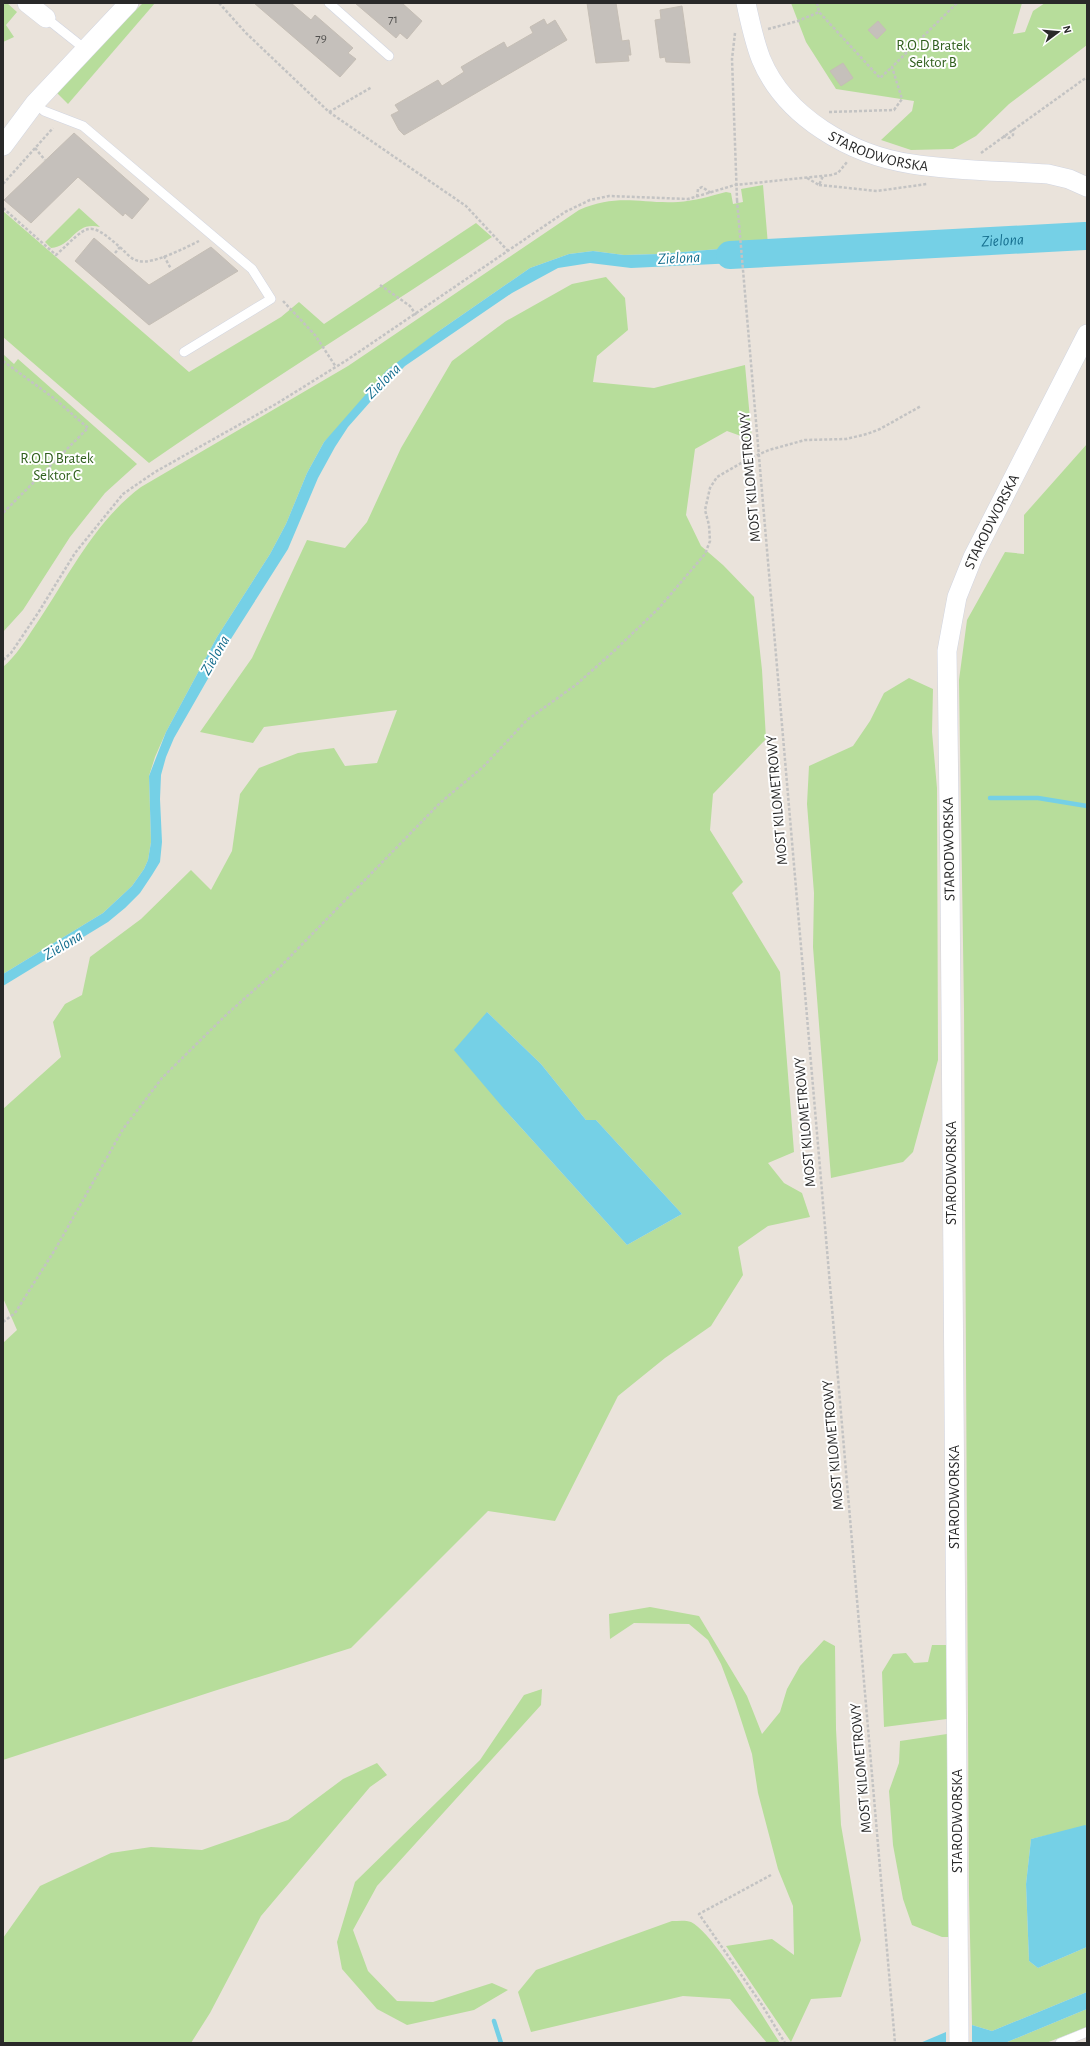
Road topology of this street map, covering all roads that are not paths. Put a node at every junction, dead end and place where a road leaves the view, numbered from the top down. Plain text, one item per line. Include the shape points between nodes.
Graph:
1 (27, 3) edge
2 (129, 3) edge
3 (329, 3) edge
4 (746, 4) edge
5 (46, 18) joint
6 (85, 49) junction
7 (389, 56) dead end
8 (35, 103) junction
9 (3, 146) edge
10 (1087, 187) edge
11 (1087, 334) edge
12 (184, 352) dead end
13 (1087, 2032) edge
14 (959, 2043) edge
15 (1060, 2043) edge

1 - 5 street
2 - 6 street
3 - 7 lane
4 - 10 street, STARODWORSKA via 761,60 776,85 790,103 824,131 855,147 911,164 1048,174
5 - 6 lane
6 - 8 street
8 - 9 street
8 - 12 lane via 44,111 83,126 252,269 271,299
11 - 14 street, STARODWORSKA via 973,557 957,596 946,651
13 - 15 lane

